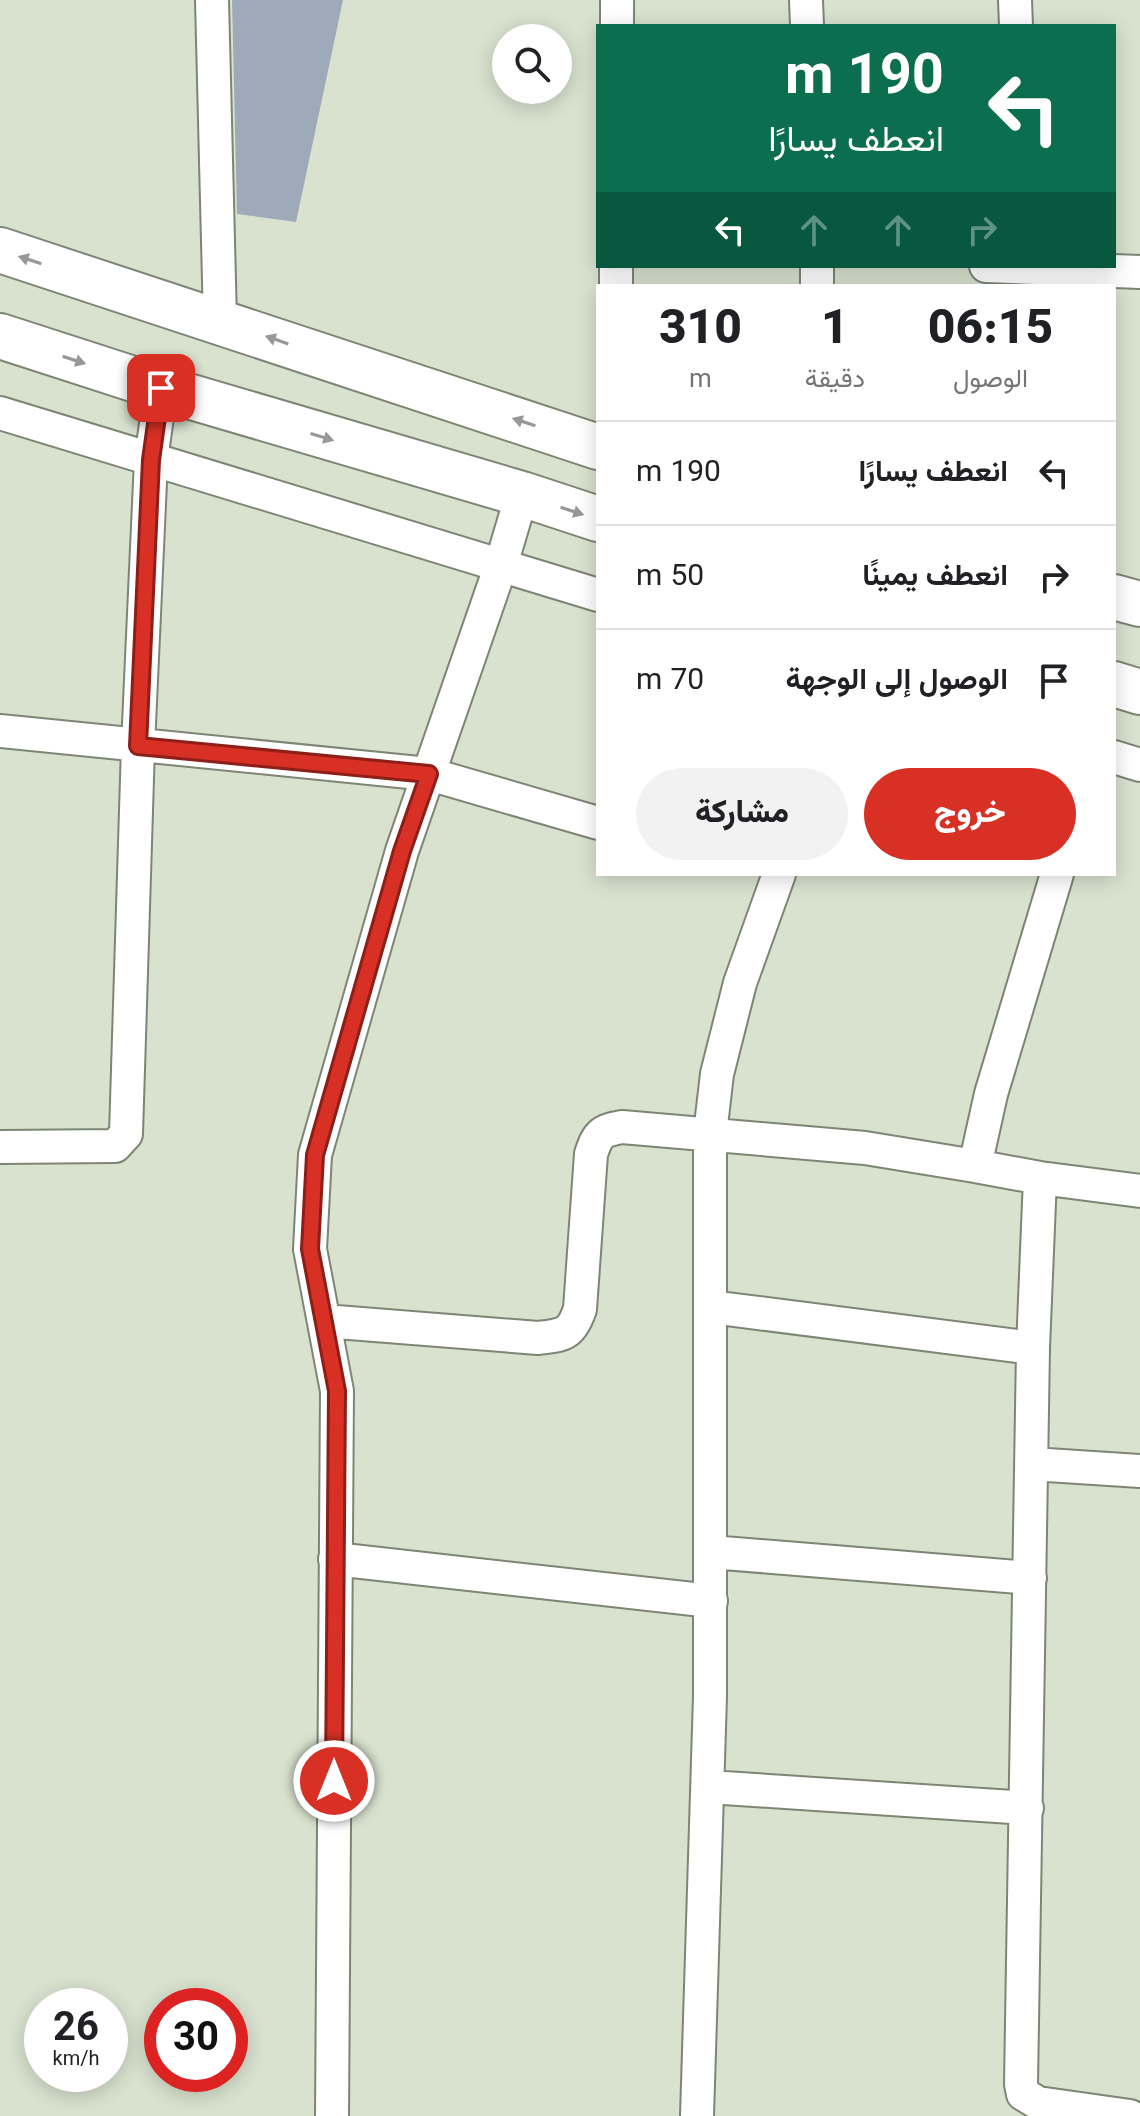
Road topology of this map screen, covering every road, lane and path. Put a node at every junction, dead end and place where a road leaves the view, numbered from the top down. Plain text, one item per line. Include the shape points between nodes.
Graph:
1 (212, 0) edge
2 (617, 0) edge
3 (806, 0) edge
4 (1015, 0) edge
5 (617, 24) edge
6 (807, 24) edge
7 (1016, 24) edge
8 (0, 250) edge
9 (1048, 268) edge
10 (1140, 272) edge
11 (220, 321) junction
12 (0, 336) edge
13 (161, 388) junction
14 (0, 413) edge
15 (596, 446) edge
16 (151, 460) junction
17 (522, 494) junction
18 (596, 518) edge
19 (501, 565) junction
20 (596, 594) edge
21 (1116, 598) edge
22 (1140, 604) edge
23 (1116, 686) edge
24 (1140, 692) edge
25 (0, 731) edge
26 (138, 746) junction
27 (1116, 758) edge
28 (1140, 765) edge
29 (429, 774) junction
30 (596, 822) edge
31 (776, 876) edge
32 (1056, 876) edge
33 (710, 1134) junction
34 (0, 1147) edge
35 (975, 1166) junction
36 (1040, 1178) junction
37 (1140, 1191) edge
38 (711, 1307) junction
39 (324, 1321) junction
40 (1033, 1348) junction
41 (1032, 1464) junction
42 (1140, 1471) edge
43 (711, 1552) junction
44 (335, 1559) junction
45 (1030, 1578) junction
46 (711, 1601) junction
47 (709, 1787) junction
48 (1027, 1808) junction
49 (332, 2116) edge
50 (697, 2116) edge
51 (1130, 2116) edge

1 - 11 street
2 - 5 street
3 - 6 street
4 - 7 street
11 -> 8 highway
9 - 10 street
15 -> 11 highway
12 -> 13 highway
13 - 16 street
13 -> 17 highway
14 - 16 street
16 - 19 street
16 - 26 street
17 -> 18 highway
17 - 19 street
19 - 20 street
19 - 29 street
21 - 22 highway
23 - 24 highway
25 - 26 street
26 - 29 street
26 - 34 street via 126,1134 115,1146
27 - 28 street
29 - 30 street
29 - 39 street via 315,1155 310,1249
31 - 33 street via 740,983 717,1074
32 - 35 street via 991,1094
33 - 35 street via 865,1148
33 - 38 street
33 - 39 street via 622,1127 597,1136 591,1154 580,1309 574,1326 563,1335 538,1338
35 - 36 street
36 - 37 street
36 - 40 street
38 - 40 street
38 - 43 street
39 - 44 street via 337,1391
40 - 41 street
41 - 42 street
41 - 45 street
43 - 45 street
43 - 46 street
44 - 46 street
44 - 49 street
45 - 48 street
46 - 47 street
47 - 48 street
47 - 50 street
48 - 51 street via 1023,2094 1038,2103

